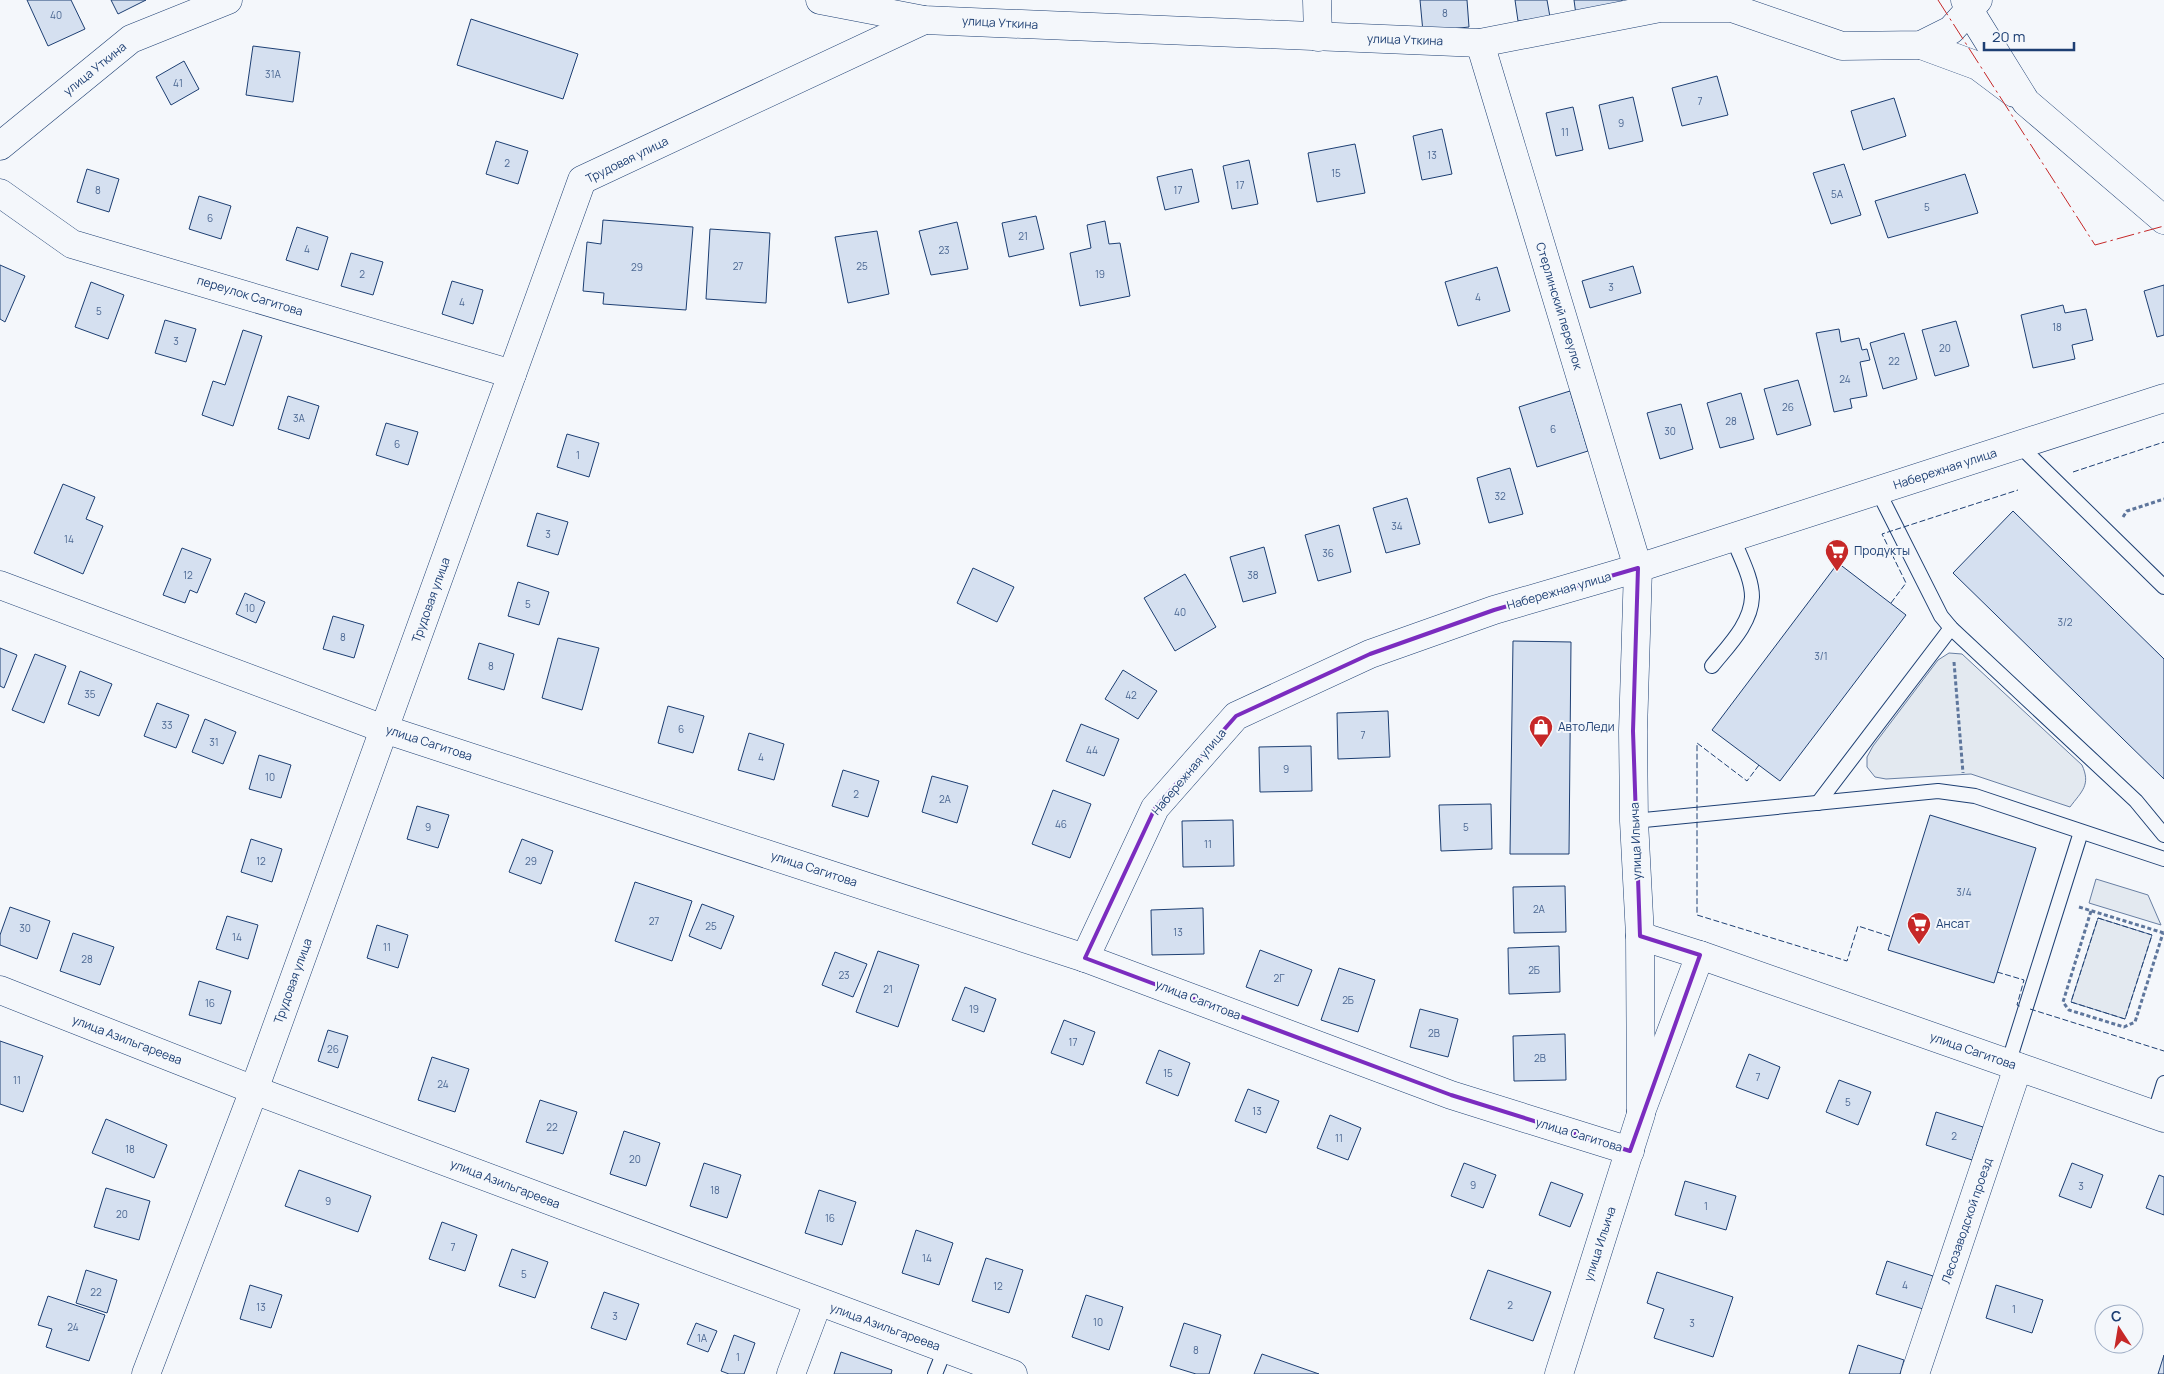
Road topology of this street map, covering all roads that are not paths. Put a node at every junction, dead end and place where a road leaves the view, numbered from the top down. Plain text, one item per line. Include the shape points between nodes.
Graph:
1 (228, 0) edge
2 (820, 0) edge
3 (1317, 0) edge
4 (1971, 3) edge
5 (924, 20) junction
6 (1318, 37) junction
7 (1480, 43) junction
8 (1921, 45) junction
9 (2026, 102) junction
10 (0, 146) edge
11 (0, 193) edge
12 (2164, 220) edge
13 (512, 374) junction
14 (2164, 398) edge
15 (2019, 445) junction
16 (1878, 491) junction
17 (1732, 538) junction
18 (1638, 568) junction
19 (0, 585) edge
20 (2164, 587) edge
21 (1951, 628) junction
22 (1712, 666) dead end
23 (384, 729) junction
24 (1818, 803) junction
25 (1634, 821) junction
26 (2081, 832) junction
27 (2164, 835) edge
28 (2164, 859) edge
29 (1640, 936) junction
30 (1700, 954) junction
31 (1085, 958) junction
32 (0, 990) edge
33 (2013, 1065) junction
34 (2164, 1083) edge
35 (254, 1090) junction
36 (1641, 1114) junction
37 (2159, 1116) edge
38 (1630, 1151) junction
39 (818, 1302) junction
40 (945, 1349) junction
41 (146, 1374) edge
42 (791, 1374) edge
43 (935, 1374) edge
44 (1012, 1374) edge
45 (1559, 1374) edge
46 (1915, 1374) edge

1 - 10 street, улица Уткина via 131,39
2 - 5 street, улица Уткина
3 - 6 street
4 - 8 street, улица Уткина via 1951,30
4 - 9 street
5 - 6 street, улица Уткина
5 - 13 street, Трудовая улица via 582,180
6 - 7 street, улица Уткина
7 - 8 street, улица Уткина via 1660,8 1732,8 1842,46
7 - 18 street, Стерлинский переулок
8 - 9 street via 1978,66
9 - 12 street
11 - 13 street, переулок Сагитова via 72,244
13 - 23 street, Трудовая улица
14 - 15 street, Набережная улица
15 - 16 street, Набережная улица
15 - 20 lane
16 - 17 street, Набережная улица
16 - 21 lane via 1935,607
17 - 18 street, Набережная улица
17 - 22 lane via 1752,595 1750,611 1742,628
18 - 25 street, улица Ильича
18 - 31 street, Набережная улица via 1494,610 1370,654 1236,716 1156,808
19 - 23 street, улица Сагитова
21 - 24 lane
21 - 27 lane via 2136,801
23 - 31 street, улица Сагитова
23 - 35 street, Трудовая улица
24 - 25 lane
24 - 26 lane via 1938,791 1964,794
25 - 29 street, улица Ильича
26 - 28 lane
26 - 33 lane
29 - 30 street, улица Сагитова
29 - 36 street, улица Ильича
30 - 33 street, улица Сагитова
30 - 36 street, улица Ильича
31 - 38 street, улица Сагитова via 1451,1095
32 - 35 street, улица Азильгареева
33 - 37 street, улица Сагитова
33 - 46 street, Лесозаводской проезд
34 - 37 lane
35 - 39 street, улица Азильгареева
35 - 41 street, Трудовая улица
36 - 38 street, улица Ильича
38 - 45 street, улица Ильича
39 - 40 street, улица Азильгареева
39 - 42 street
40 - 43 lane
40 - 44 street, улица Азильгареева

